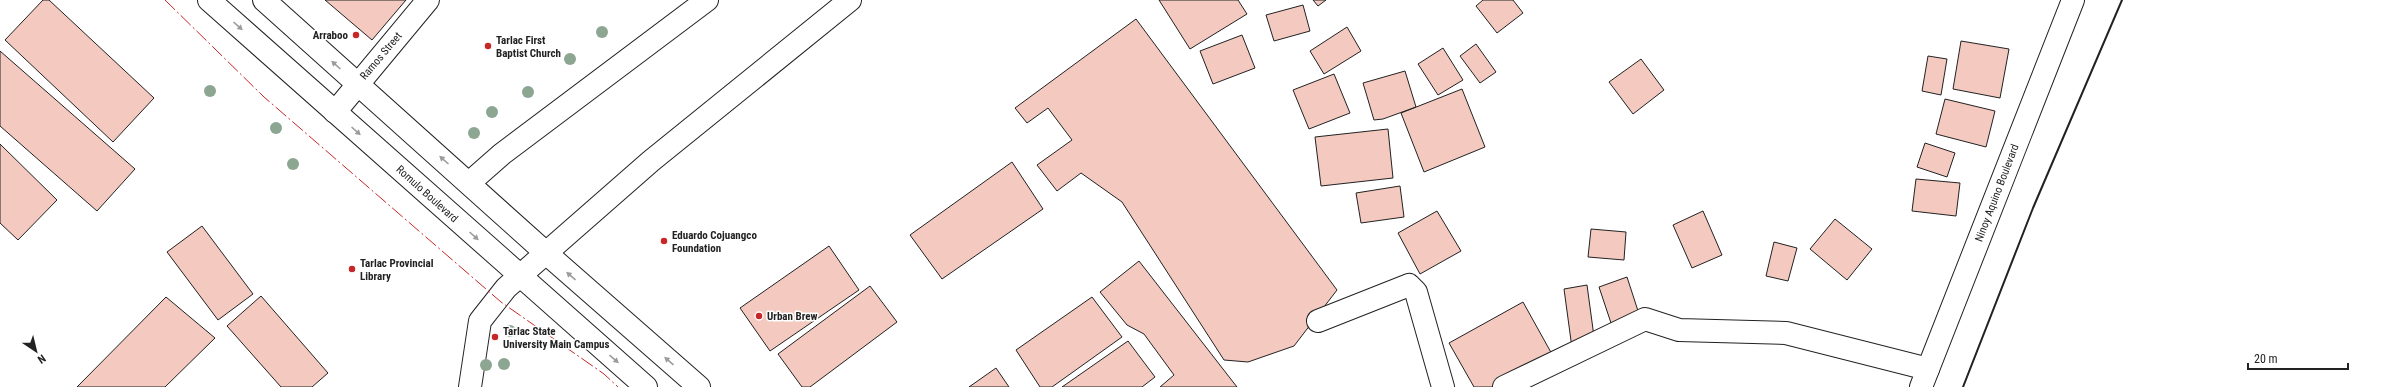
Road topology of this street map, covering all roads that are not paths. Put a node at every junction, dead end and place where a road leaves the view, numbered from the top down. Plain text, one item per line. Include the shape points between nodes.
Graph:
1 (209, 0) edge
2 (264, 0) edge
3 (428, 0) edge
4 (707, 0) edge
5 (850, 0) edge
6 (2073, 0) edge
7 (357, 84) junction
8 (335, 112) junction
9 (469, 183) junction
10 (546, 253) junction
11 (520, 277) junction
12 (1318, 321) dead end
13 (1924, 378) edge
14 (470, 387) edge
15 (646, 387) edge
16 (698, 387) edge
17 (1443, 387) edge
18 (1504, 387) edge

1 -> 8 main road, Romulo Boulevard
7 -> 2 main road
3 - 7 main road, Ramos Street
4 - 9 main road via 502,154
5 - 10 main road via 651,162
6 - 13 main road, Ninoy Aquino Boulevard
7 - 8 main road, Ramos Street
9 -> 7 main road
8 -> 11 main road, Romulo Boulevard
9 - 10 main road
10 - 11 main road
16 -> 10 main road
11 - 14 main road via 506,288 480,321
11 -> 15 main road, Romulo Boulevard
12 - 17 main road via 1409,285 1416,292
13 - 18 main road via 1786,333 1679,330 1645,319

